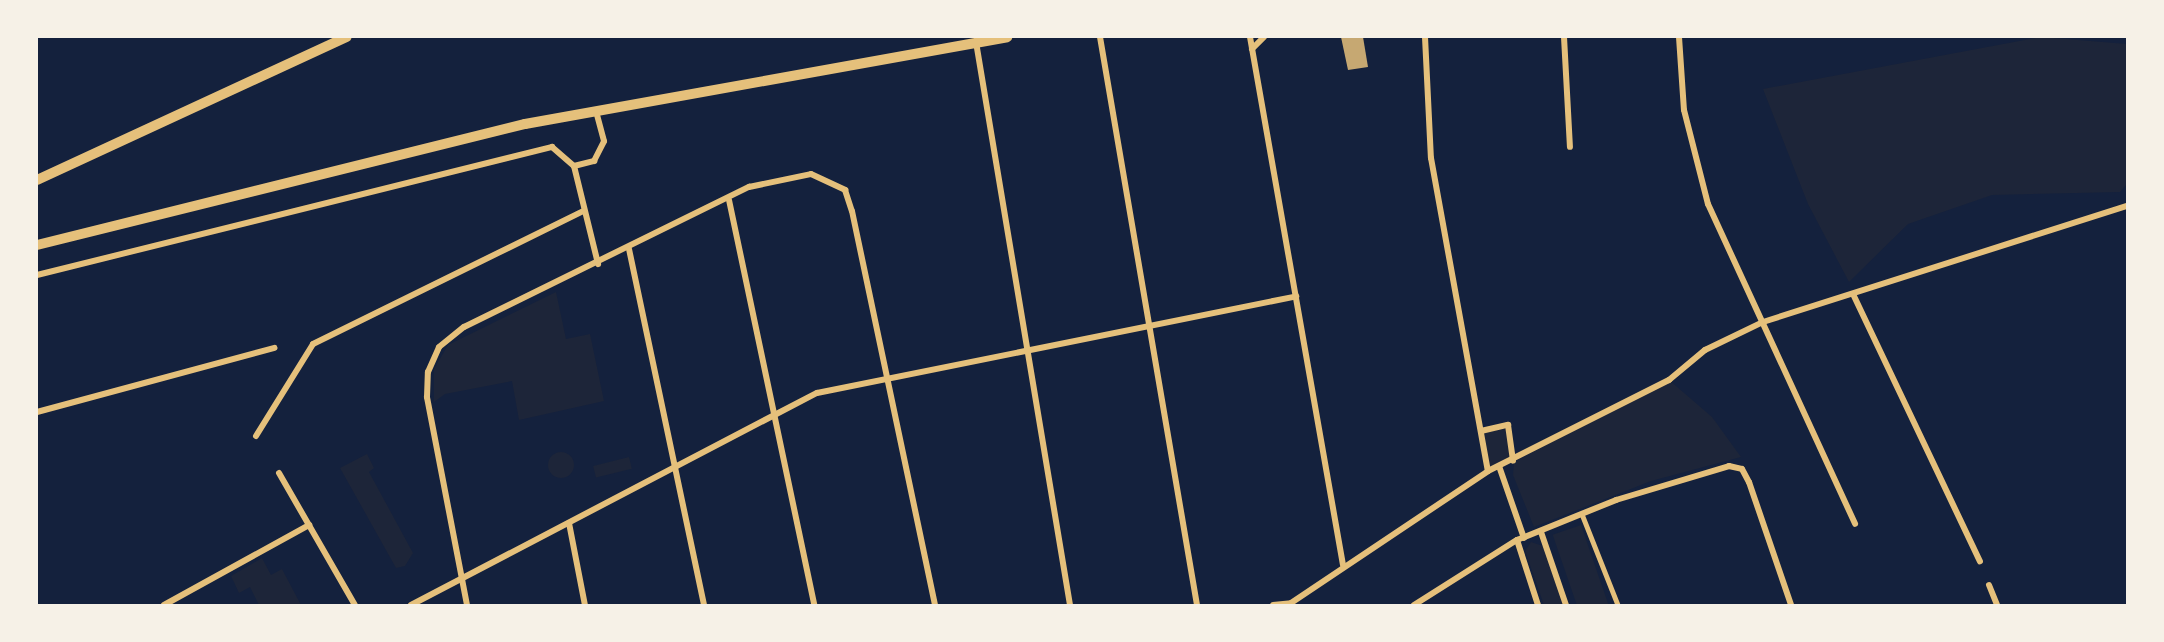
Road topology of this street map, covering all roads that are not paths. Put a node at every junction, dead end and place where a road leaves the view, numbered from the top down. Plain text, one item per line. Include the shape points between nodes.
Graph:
1 (346, 37) edge
2 (1007, 37) edge
3 (1100, 37) edge
4 (1250, 37) edge
5 (1264, 37) edge
6 (1425, 37) edge
7 (1564, 37) edge
8 (1678, 37) edge
9 (976, 41) junction
10 (1252, 48) junction
11 (596, 111) junction
12 (1570, 147) dead end
13 (574, 166) junction
14 (37, 180) edge
15 (729, 200) junction
16 (2127, 206) edge
17 (583, 211) junction
18 (37, 245) edge
19 (629, 249) junction
20 (598, 264) junction
21 (37, 275) edge
22 (1853, 294) junction
23 (1296, 296) junction
24 (1763, 321) junction
25 (1147, 325) junction
26 (275, 348) dead end
27 (1024, 350) junction
28 (887, 378) junction
29 (37, 412) edge
30 (774, 414) junction
31 (1481, 431) junction
32 (256, 436) dead end
33 (1513, 461) junction
34 (675, 465) junction
35 (1499, 466) junction
36 (1488, 471) junction
37 (279, 473) dead end
38 (1582, 514) junction
39 (569, 523) junction
40 (309, 524) junction
41 (1854, 524) dead end
42 (1541, 532) junction
43 (1521, 539) junction
44 (1980, 561) dead end
45 (1343, 565) junction
46 (462, 580) junction
47 (1989, 585) dead end
48 (164, 605) edge
49 (355, 605) edge
50 (411, 605) edge
51 (467, 605) edge
52 (585, 605) edge
53 (704, 605) edge
54 (814, 605) edge
55 (934, 605) edge
56 (1070, 605) edge
57 (1197, 605) edge
58 (1273, 605) edge
59 (1415, 605) edge
60 (1538, 605) edge
61 (1566, 605) edge
62 (1618, 605) edge
63 (1791, 605) edge
64 (1997, 605) edge

1 - 14 highway
2 - 9 highway
3 - 25 street
4 - 10 street
5 - 10 street
6 - 31 street via 1432,158
7 - 12 street
8 - 24 street via 1684,110 1708,204
9 - 11 highway
9 - 27 street
10 - 23 street
11 - 13 street via 604,141 594,161
11 - 18 highway
13 - 17 street
13 - 21 street via 552,147
15 - 19 street
15 - 28 street via 761,183 811,174 828,176 845,190
15 - 30 street
16 - 22 street
17 - 20 street
17 - 32 street via 313,344
19 - 20 street
19 - 34 street
20 - 46 street via 449,338 428,372
22 - 24 street
22 - 44 street
23 - 25 street
23 - 45 street
24 - 33 street
24 - 41 street
25 - 27 street
25 - 57 street
26 - 29 street
27 - 28 street
27 - 56 street
28 - 30 street via 817,393
28 - 55 street
30 - 34 street
30 - 54 street
31 - 33 street via 1508,425
31 - 36 street
33 - 35 street
34 - 39 street
34 - 53 street
35 - 36 street
35 - 43 street
36 - 45 street
37 - 40 street
38 - 42 street
38 - 62 street
38 - 63 street via 1736,466 1749,482
39 - 46 street
39 - 52 street
40 - 48 street
40 - 49 street
42 - 43 street
42 - 61 street
43 - 59 street
43 - 60 street
45 - 58 street via 1291,603
46 - 50 street
46 - 51 street
47 - 64 street

